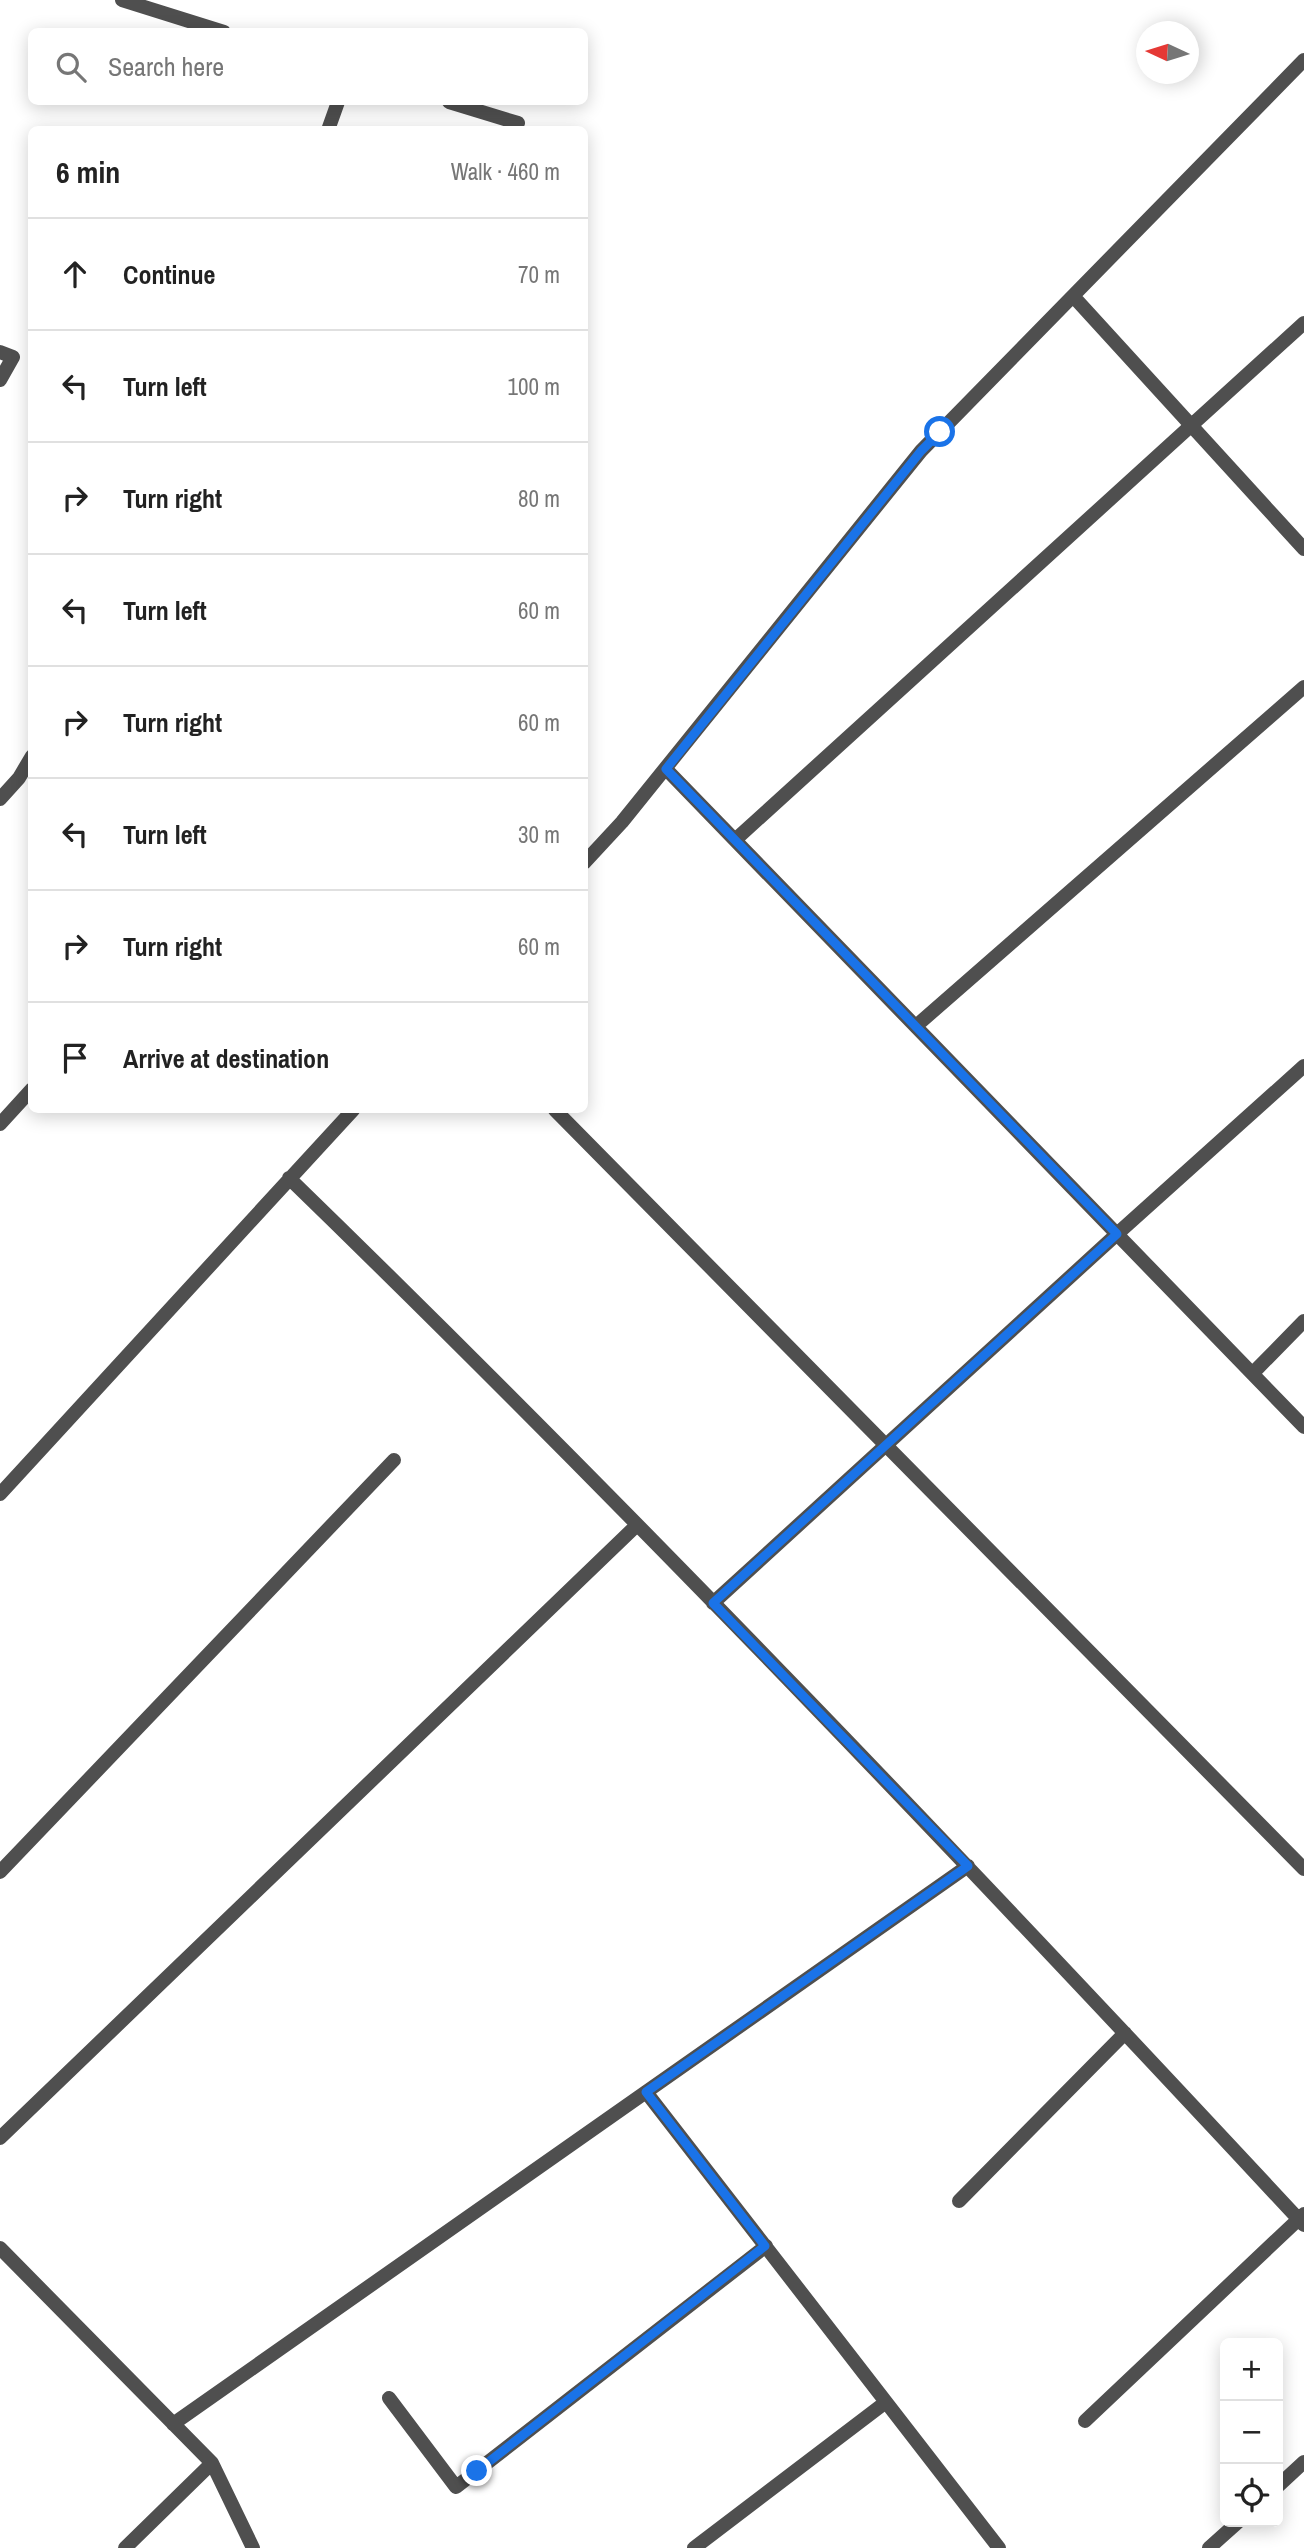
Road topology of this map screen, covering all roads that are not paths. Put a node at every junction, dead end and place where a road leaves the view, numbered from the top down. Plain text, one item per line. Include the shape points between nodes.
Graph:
1 (122, 0) edge
2 (211, 28) edge
3 (1304, 60) edge
4 (337, 105) edge
5 (459, 105) edge
6 (518, 123) dead end
7 (329, 126) edge
8 (1073, 296) junction
9 (1304, 323) edge
10 (0, 352) edge
11 (0, 380) edge
12 (1191, 425) junction
13 (1304, 549) edge
14 (1304, 687) edge
15 (28, 763) edge
16 (666, 769) junction
17 (0, 799) edge
18 (735, 840) junction
19 (588, 859) edge
20 (916, 1026) junction
21 (1304, 1066) edge
22 (28, 1093) edge
23 (350, 1113) edge
24 (558, 1113) edge
25 (0, 1124) edge
26 (289, 1178) junction
27 (1117, 1234) junction
28 (1304, 1321) edge
29 (1253, 1373) junction
30 (1304, 1426) edge
31 (887, 1446) junction
32 (394, 1460) dead end
33 (0, 1494) edge
34 (637, 1525) junction
35 (713, 1603) junction
36 (968, 1866) junction
37 (1304, 1869) edge
38 (0, 1872) edge
39 (1125, 2033) junction
40 (646, 2092) junction
41 (0, 2138) edge
42 (960, 2201) dead end
43 (1302, 2220) edge
44 (765, 2246) junction
45 (0, 2248) edge
46 (388, 2398) dead end
47 (886, 2402) junction
48 (1085, 2421) dead end
49 (173, 2424) junction
50 (1304, 2462) edge
51 (212, 2463) junction
52 (1283, 2481) edge
53 (1232, 2527) edge
54 (125, 2548) edge
55 (253, 2548) edge
56 (694, 2548) edge
57 (999, 2548) edge
58 (1209, 2548) edge

1 - 2 street
3 - 8 street
4 - 7 street
5 - 6 street
8 - 12 street
8 - 16 street via 921,451
9 - 12 street
10 - 11 street via 13,357
12 - 13 street
12 - 18 street
14 - 20 street
15 - 17 street
16 - 18 street
16 - 19 street
18 - 20 street
20 - 27 street
21 - 27 street
22 - 25 street
23 - 26 street
24 - 31 street
26 - 33 street
26 - 34 street
27 - 29 street
27 - 31 street
28 - 29 street
29 - 30 street
31 - 35 street
31 - 37 street
32 - 38 street
34 - 35 street
34 - 41 street
35 - 36 street
36 - 39 street
36 - 40 street
39 - 42 street
39 - 43 street
40 - 44 street
40 - 49 street
43 - 48 street
44 - 46 street via 456,2487
44 - 47 street
45 - 49 street
47 - 56 street
47 - 57 street
49 - 51 street
50 - 52 street
51 - 54 street
51 - 55 street
53 - 58 street

